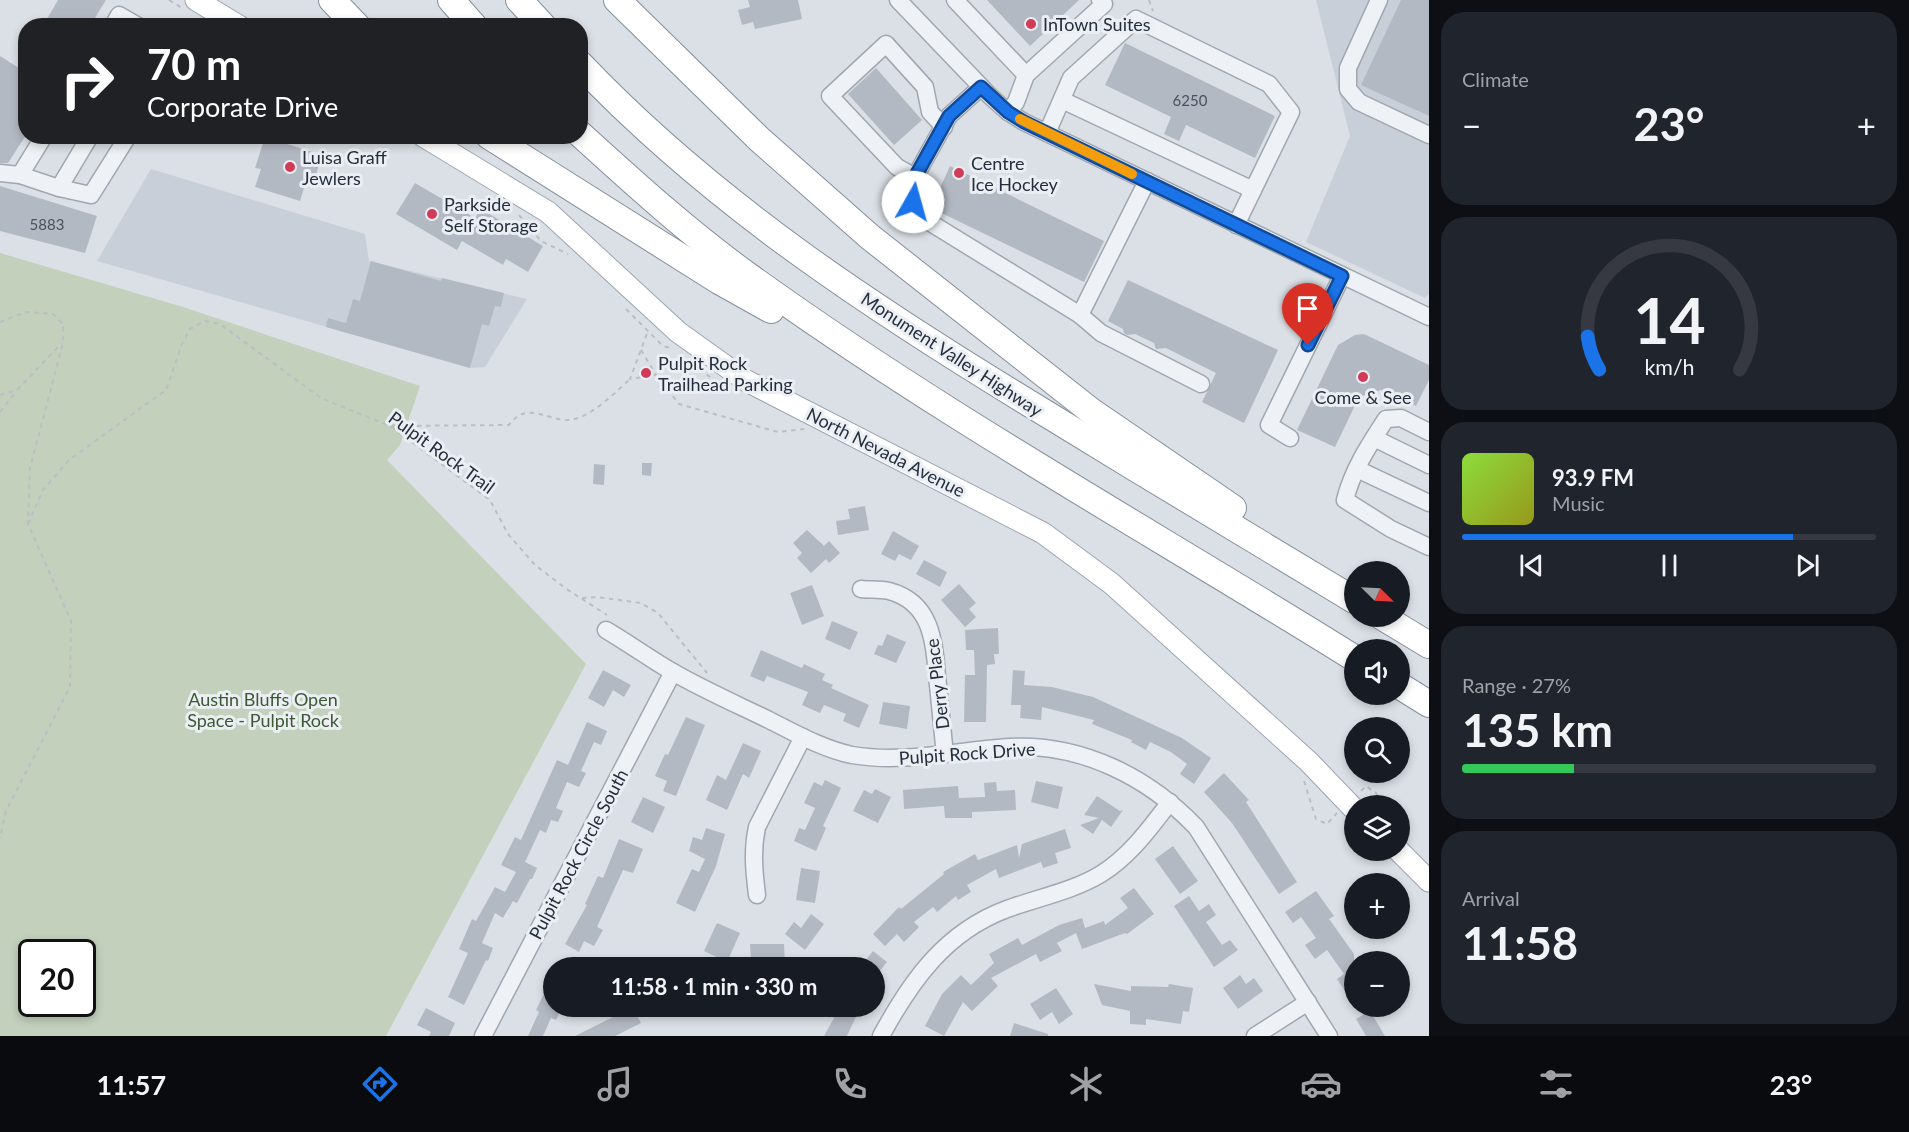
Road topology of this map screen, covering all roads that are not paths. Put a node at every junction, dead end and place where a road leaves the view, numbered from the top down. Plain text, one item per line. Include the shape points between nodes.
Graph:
1 (196, 0) edge
2 (332, 0) edge
3 (451, 0) edge
4 (519, 0) edge
5 (617, 0) edge
6 (898, 0) edge
7 (955, 0) edge
8 (1100, 0) edge
9 (1379, 0) edge
10 (226, 18) edge
11 (349, 18) edge
12 (467, 18) edge
13 (536, 18) edge
14 (588, 72) edge
15 (1026, 75) junction
16 (981, 87) junction
17 (1062, 100) junction
18 (1008, 112) junction
19 (944, 127) junction
20 (1047, 133) junction
21 (1429, 135) edge
22 (588, 141) edge
23 (39, 144) edge
24 (85, 144) edge
25 (123, 144) edge
26 (436, 144) edge
27 (502, 144) edge
28 (0, 173) edge
29 (20, 175) junction
30 (915, 177) junction
31 (1146, 181) junction
32 (59, 188) junction
33 (1252, 190) junction
34 (1236, 225) junction
35 (1342, 276) junction
36 (1080, 315) junction
37 (1429, 318) edge
38 (1201, 384) dead end
39 (936, 402) junction
40 (1429, 432) edge
41 (1290, 438) dead end
42 (1374, 438) junction
43 (1429, 465) edge
44 (1357, 469) junction
45 (1429, 503) edge
46 (1429, 547) edge
47 (1344, 579) edge
48 (861, 589) dead end
49 (1344, 594) edge
50 (606, 630) road end
51 (1344, 652) edge
52 (673, 672) junction
53 (1410, 692) edge
54 (1429, 704) edge
55 (803, 737) junction
56 (945, 754) junction
57 (1344, 799) edge
58 (1170, 802) junction
59 (1409, 861) edge
60 (1429, 881) edge
61 (757, 895) dead end
62 (1308, 1002) junction
63 (483, 1036) edge
64 (881, 1036) edge
65 (1255, 1036) edge
66 (1329, 1036) edge

1 - 10 main road
2 - 11 highway
3 - 12 highway
4 - 13 highway
5 - 47 highway via 759,139 870,237 1091,411 1209,493
6 - 16 street
7 - 15 street
8 - 15 street via 1104,4
9 - 21 street via 1348,68 1348,89 1359,102
14 - 49 highway, Monument Valley Highway via 683,162 776,236 874,306
15 - 18 street
16 - 18 street
16 - 19 street via 949,116
17 - 20 street
17 - 33 street
17 - 33 street via 1071,78 1136,19 1269,84 1291,112
18 - 20 street
19 - 30 street
19 - 30 street via 930,112 925,87 886,44 830,96 897,167
20 - 31 street
22 - 39 highway via 748,276
23 - 29 street
24 - 32 street
25 - 32 street via 91,195
26 - 57 main road, North Nevada Avenue via 548,212 678,332 745,380 1042,533 1112,584 1304,773
27 - 39 highway via 720,281
28 - 29 street
29 - 32 street
30 - 36 street via 910,186 913,202 926,220
31 - 34 street
31 - 36 street
33 - 34 street
34 - 35 street
35 - 37 street
35 - 41 street via 1269,425
36 - 38 street via 1101,333
39 - 51 highway
40 - 42 street via 1401,418 1386,419
42 - 43 street
42 - 44 street
44 - 45 street
44 - 46 street via 1345,500
48 - 56 street, Derry Place via 889,591 905,599 916,606 930,626
50 - 52 street, Pulpit Rock Drive
52 - 55 street, Pulpit Rock Drive
52 - 63 street, Pulpit Rock Circle South
53 - 54 highway
55 - 56 street, Pulpit Rock Drive via 834,750 867,757
55 - 61 street via 757,827 753,868
56 - 58 street, Pulpit Rock Drive via 1012,747 1068,753 1130,775
58 - 62 street, Pulpit Rock Drive via 1205,838
58 - 64 street via 1130,850 1099,875 992,915 955,938 921,971
59 - 60 main road
62 - 65 street
62 - 66 street, Pulpit Rock Drive

